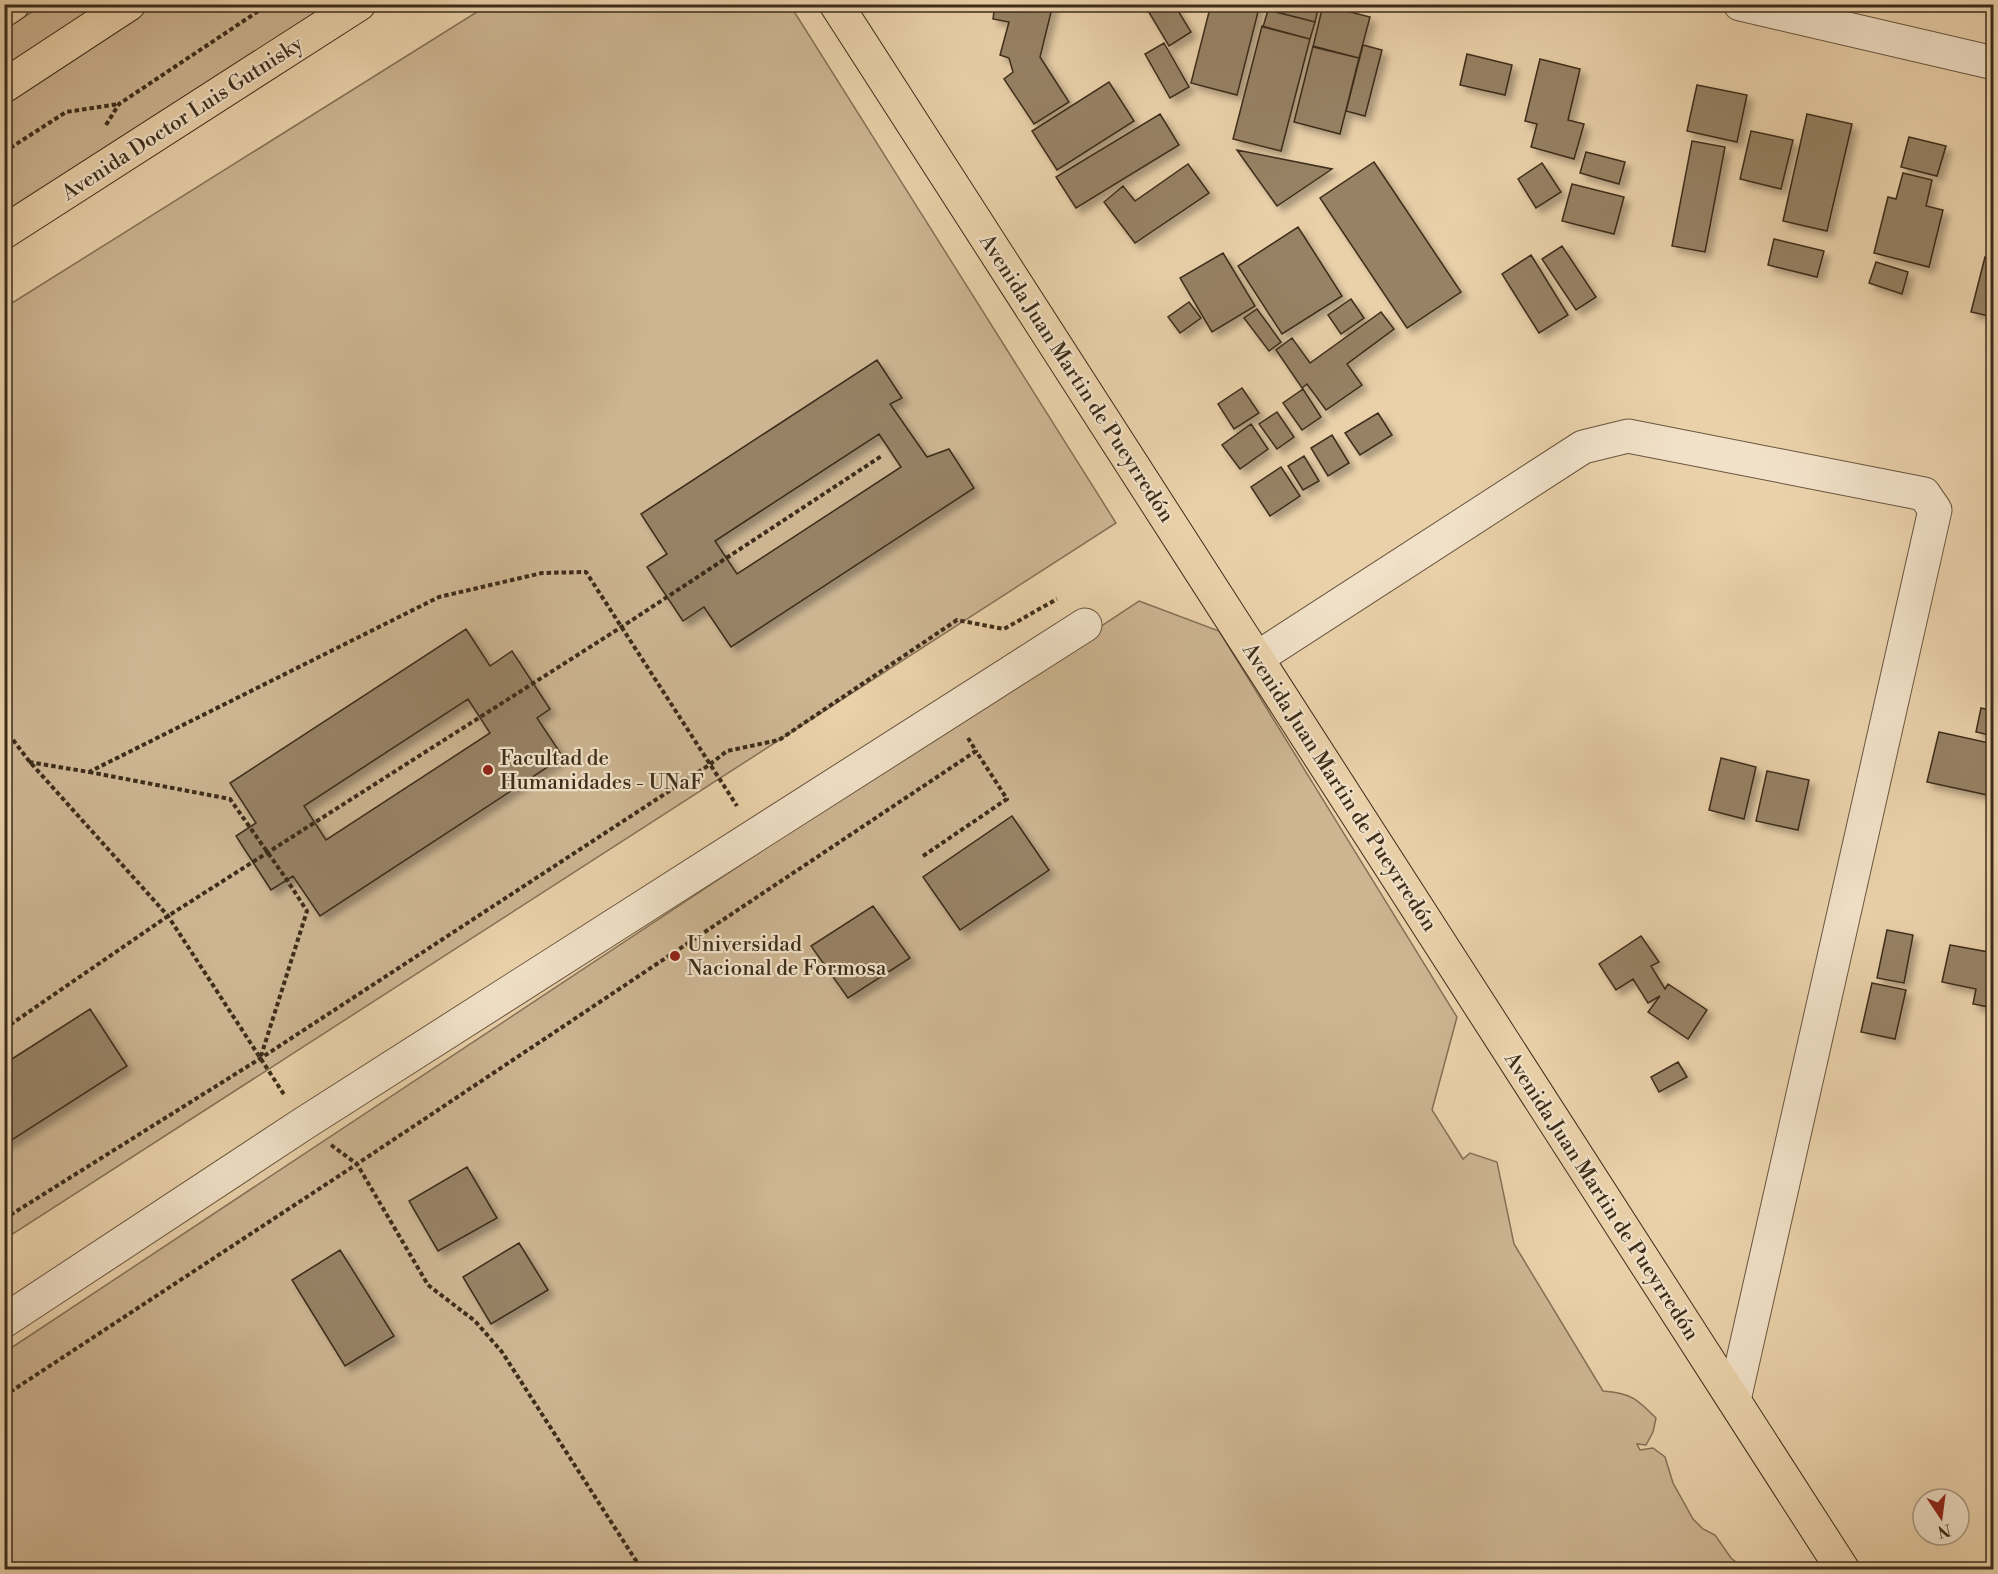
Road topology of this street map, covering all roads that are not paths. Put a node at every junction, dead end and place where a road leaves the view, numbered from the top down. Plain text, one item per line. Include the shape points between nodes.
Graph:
1 (13, 4) edge
2 (129, 4) edge
3 (359, 4) edge
4 (836, 4) edge
5 (1740, 4) edge
6 (4, 10) edge
7 (1994, 63) edge
8 (4, 86) edge
9 (4, 232) edge
10 (1085, 626) dead end
11 (1257, 658) junction
12 (4, 1321) edge
13 (1734, 1400) junction
14 (1843, 1569) edge

1 - 6 main road
2 - 8 main road
3 - 9 main road, Avenida Doctor Luis Gutnisky
4 - 11 main road, Avenida Juan Martin de Pueyrredón
5 - 7 street
10 - 12 street via 303,1124
11 - 13 main road, Avenida Juan Martin de Pueyrredón
11 - 13 street via 1583,447 1628,436 1924,494 1935,510
13 - 14 main road, Avenida Juan Martin de Pueyrredón

